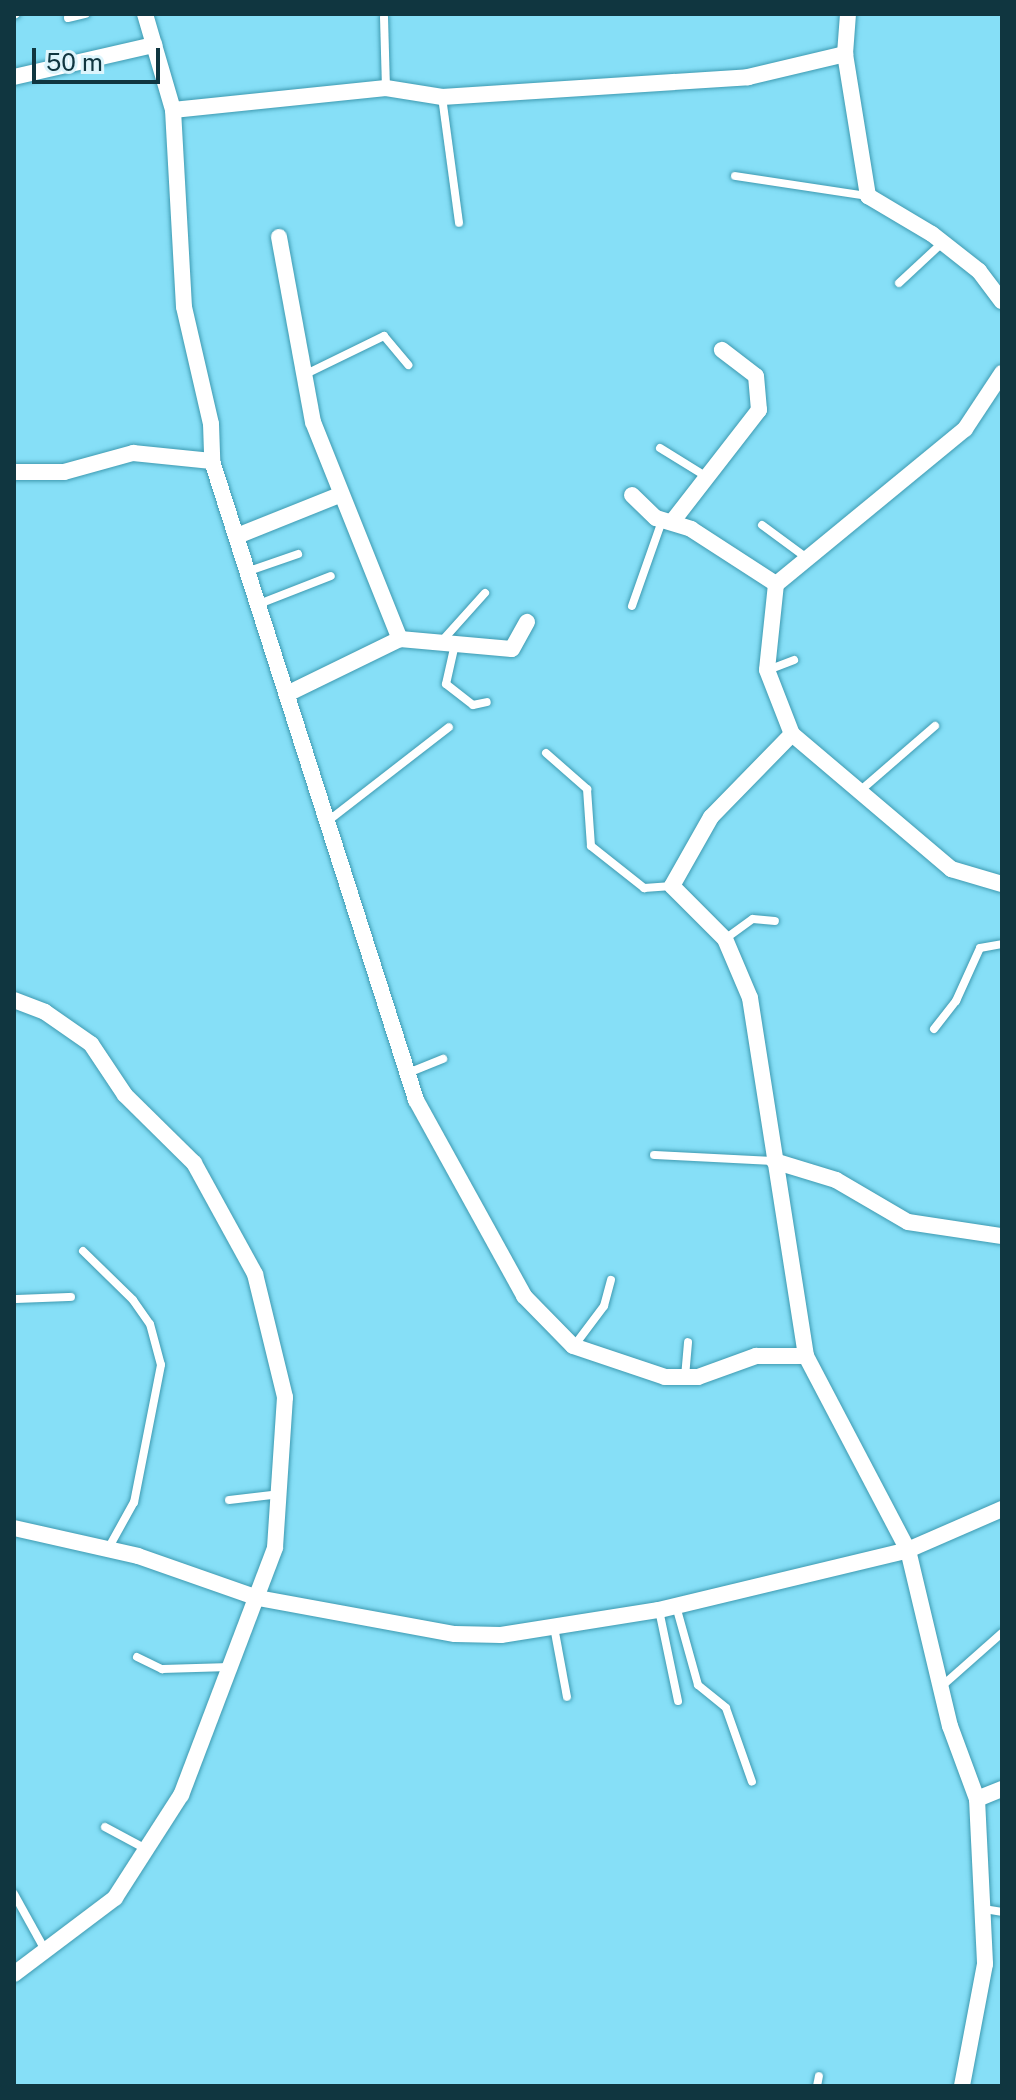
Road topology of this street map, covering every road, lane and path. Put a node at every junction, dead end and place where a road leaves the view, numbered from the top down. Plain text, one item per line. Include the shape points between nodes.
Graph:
1 (86, 14) edge
2 (145, 14) edge
3 (848, 14) edge
4 (384, 17) dead end
5 (68, 18) dead end
6 (154, 45) junction
7 (845, 54) junction
8 (14, 77) edge
9 (386, 88) junction
10 (442, 97) junction
11 (173, 110) junction
12 (735, 176) dead end
13 (868, 196) junction
14 (459, 223) dead end
15 (279, 237) dead end
16 (942, 242) junction
17 (899, 283) dead end
18 (1002, 301) edge
19 (722, 350) dead end
20 (408, 365) dead end
21 (1002, 373) edge
22 (306, 374) junction
23 (660, 448) dead end
24 (212, 461) junction
25 (14, 472) edge
26 (708, 477) junction
27 (632, 495) dead end
28 (337, 496) junction
29 (667, 522) junction
30 (762, 525) dead end
31 (237, 536) junction
32 (298, 554) dead end
33 (807, 558) junction
34 (249, 571) junction
35 (331, 576) dead end
36 (776, 584) junction
37 (485, 593) dead end
38 (259, 604) junction
39 (632, 606) dead end
40 (527, 622) dead end
41 (400, 639) junction
42 (448, 644) junction
43 (794, 660) dead end
44 (767, 670) junction
45 (287, 694) junction
46 (487, 702) dead end
47 (935, 726) dead end
48 (449, 727) dead end
49 (792, 734) junction
50 (546, 753) dead end
51 (861, 790) junction
52 (324, 824) junction
53 (1002, 884) edge
54 (672, 886) junction
55 (775, 921) dead end
56 (725, 939) junction
57 (1002, 944) edge
58 (14, 1000) edge
59 (934, 1029) dead end
60 (443, 1059) dead end
61 (407, 1073) junction
62 (654, 1155) dead end
63 (774, 1161) junction
64 (1002, 1236) edge
65 (83, 1251) dead end
66 (611, 1280) dead end
67 (71, 1297) dead end
68 (14, 1299) edge
69 (688, 1342) dead end
70 (573, 1346) junction
71 (806, 1356) junction
72 (685, 1377) junction
73 (282, 1494) junction
74 (229, 1500) dead end
75 (1002, 1509) edge
76 (14, 1528) edge
77 (108, 1549) junction
78 (908, 1550) junction
79 (258, 1598) junction
80 (667, 1608) junction
81 (554, 1627) junction
82 (1002, 1633) edge
83 (137, 1657) dead end
84 (231, 1667) junction
85 (943, 1685) junction
86 (567, 1697) dead end
87 (678, 1701) dead end
88 (752, 1782) dead end
89 (1002, 1789) edge
90 (977, 1799) junction
91 (105, 1827) dead end
92 (151, 1851) junction
93 (14, 1894) edge
94 (984, 1909) junction
95 (1002, 1912) edge
96 (45, 1951) junction
97 (14, 1974) edge
98 (962, 2086) edge

1 - 5 lane
2 - 6 street
3 - 7 street
4 - 9 lane
6 - 8 street
6 - 11 street
7 - 10 street via 748,77
7 - 13 street
9 - 10 street
9 - 11 street
10 - 14 lane
11 - 24 street via 184,307
12 - 13 lane
13 - 16 street
15 - 22 street
16 - 17 lane
16 - 18 street
19 - 26 street via 756,376 759,410
20 - 22 lane via 384,336
21 - 33 street via 965,429
22 - 28 street
23 - 26 lane
24 - 25 street via 133,453 64,472
24 - 31 street
26 - 29 street
27 - 29 street
28 - 31 street
28 - 41 street
29 - 36 street
29 - 39 lane
30 - 33 lane
31 - 34 street
32 - 34 lane
33 - 36 street
34 - 38 street
35 - 38 lane
36 - 44 street
37 - 42 lane
38 - 45 street
40 - 42 street via 512,649
41 - 42 street
41 - 45 street
42 - 46 lane via 446,684 473,705
43 - 44 lane
44 - 49 street
45 - 52 street
47 - 51 lane
48 - 52 lane
49 - 51 street
49 - 54 street via 711,817
50 - 54 lane via 587,789 591,846 644,888
51 - 53 street via 951,869
52 - 61 street
54 - 56 street
55 - 56 lane via 753,919
56 - 63 street via 763,1047
57 - 59 lane via 980,948
58 - 73 street via 45,1012 91,1044 125,1095 194,1163 222,1208 255,1274 283,1371
60 - 61 lane
61 - 70 street via 524,1296
62 - 63 lane
63 - 64 street via 836,1180 908,1222
63 - 71 street
65 - 77 lane via 141,1312 161,1365 134,1502
66 - 70 lane via 604,1306
67 - 68 lane
69 - 72 lane
70 - 72 street via 632,1371
71 - 72 street via 756,1356
71 - 78 street
73 - 74 lane
73 - 79 street via 275,1548
75 - 78 street
76 - 77 street
77 - 79 street
78 - 80 street
78 - 85 street
79 - 81 street via 455,1634
79 - 84 street
80 - 81 street
80 - 87 lane
80 - 88 lane via 698,1685 726,1708
81 - 86 lane
82 - 85 lane
83 - 84 lane via 162,1669
84 - 92 street
85 - 90 street
89 - 90 street
90 - 94 street
91 - 92 lane
92 - 96 street via 115,1898
93 - 96 lane
94 - 95 lane
94 - 98 street via 985,1964
96 - 97 street

